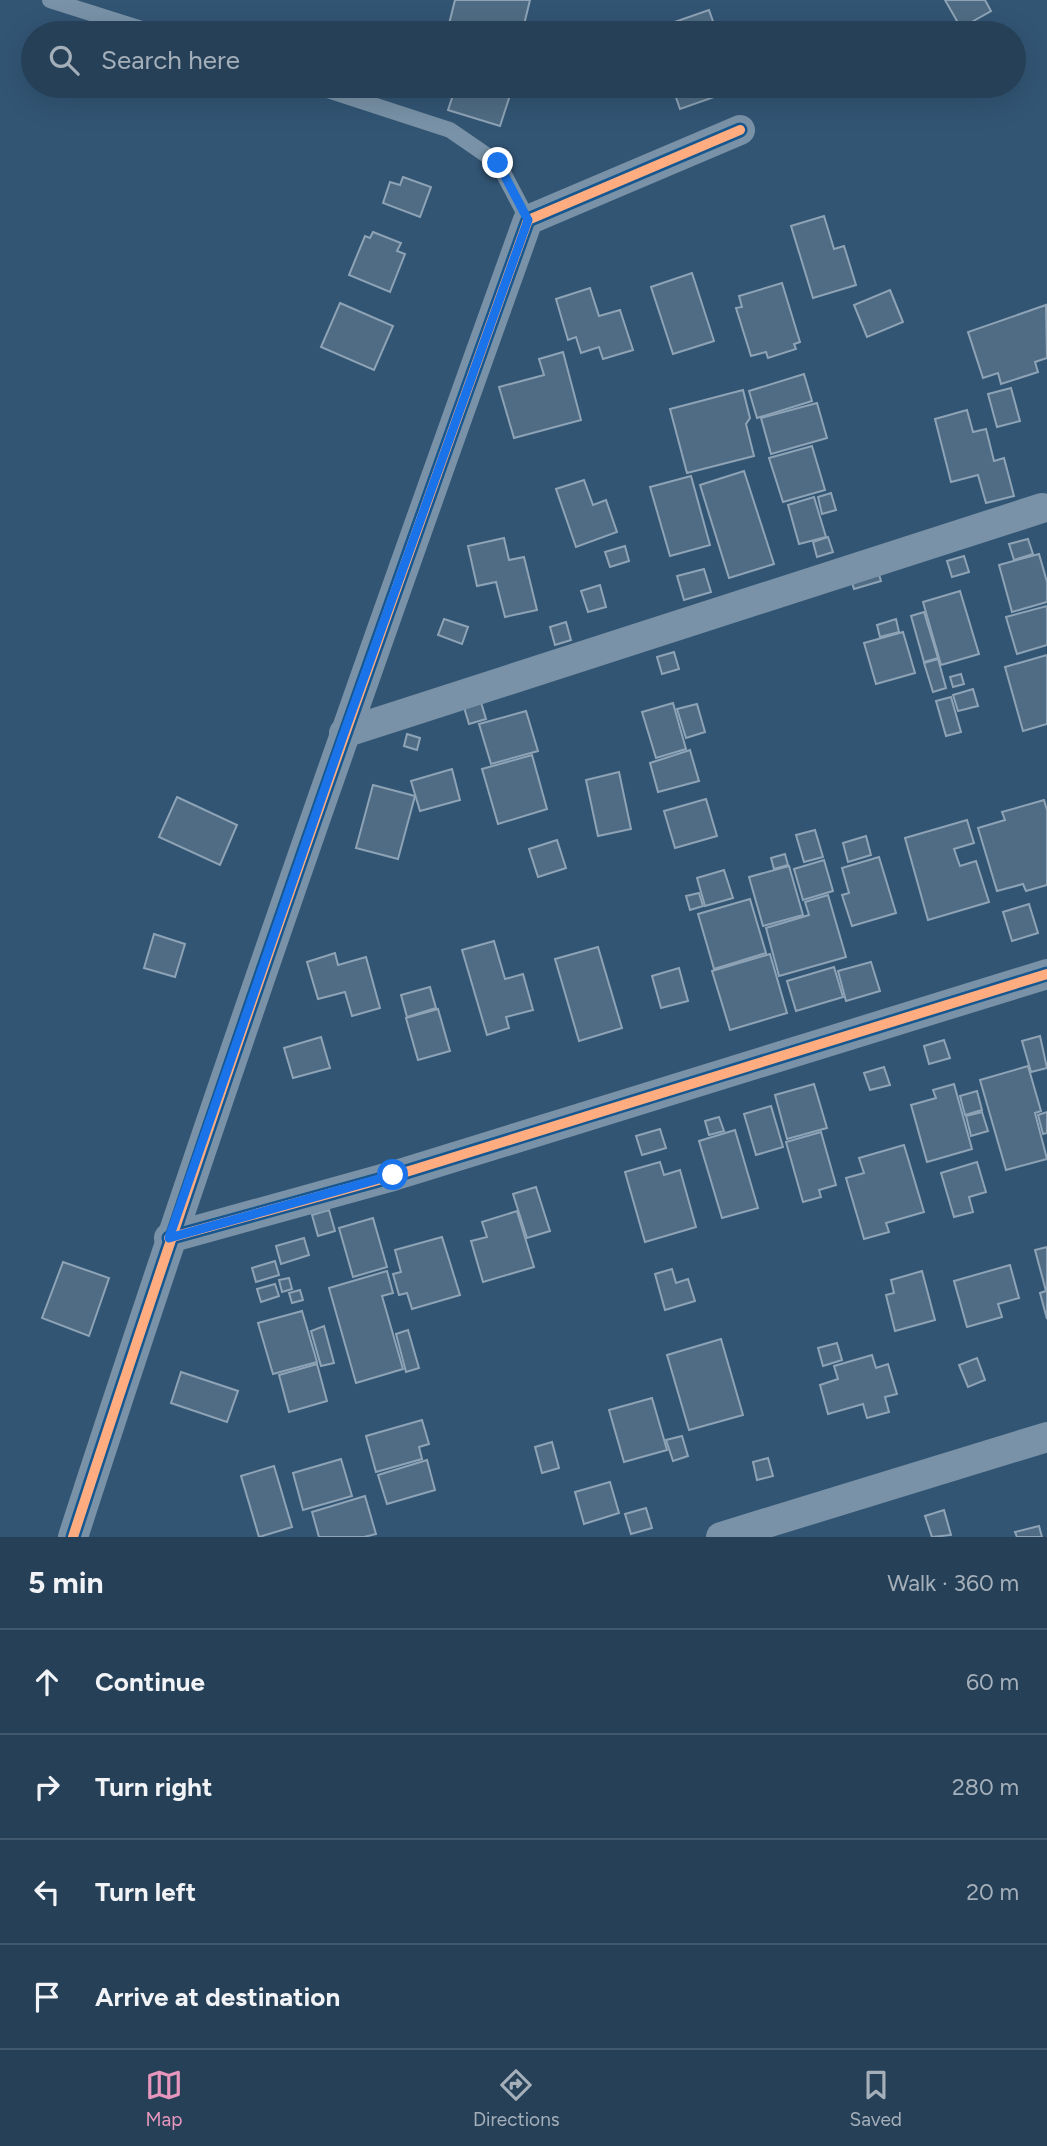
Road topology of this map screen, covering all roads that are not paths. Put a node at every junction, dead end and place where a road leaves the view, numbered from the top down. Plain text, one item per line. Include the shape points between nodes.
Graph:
1 (50, 0) edge
2 (116, 21) edge
3 (352, 98) edge
4 (740, 130) dead end
5 (528, 220) junction
6 (1042, 508) dead end
7 (344, 733) junction
8 (1047, 974) edge
9 (169, 1238) junction
10 (1047, 1437) edge
11 (73, 1537) edge
12 (721, 1537) edge

1 - 2 lane
3 - 5 lane via 450,130 498,163
4 - 5 street
5 - 7 street
6 - 7 street
7 - 9 street
8 - 9 street via 407,1171
9 - 11 street
10 - 12 street

